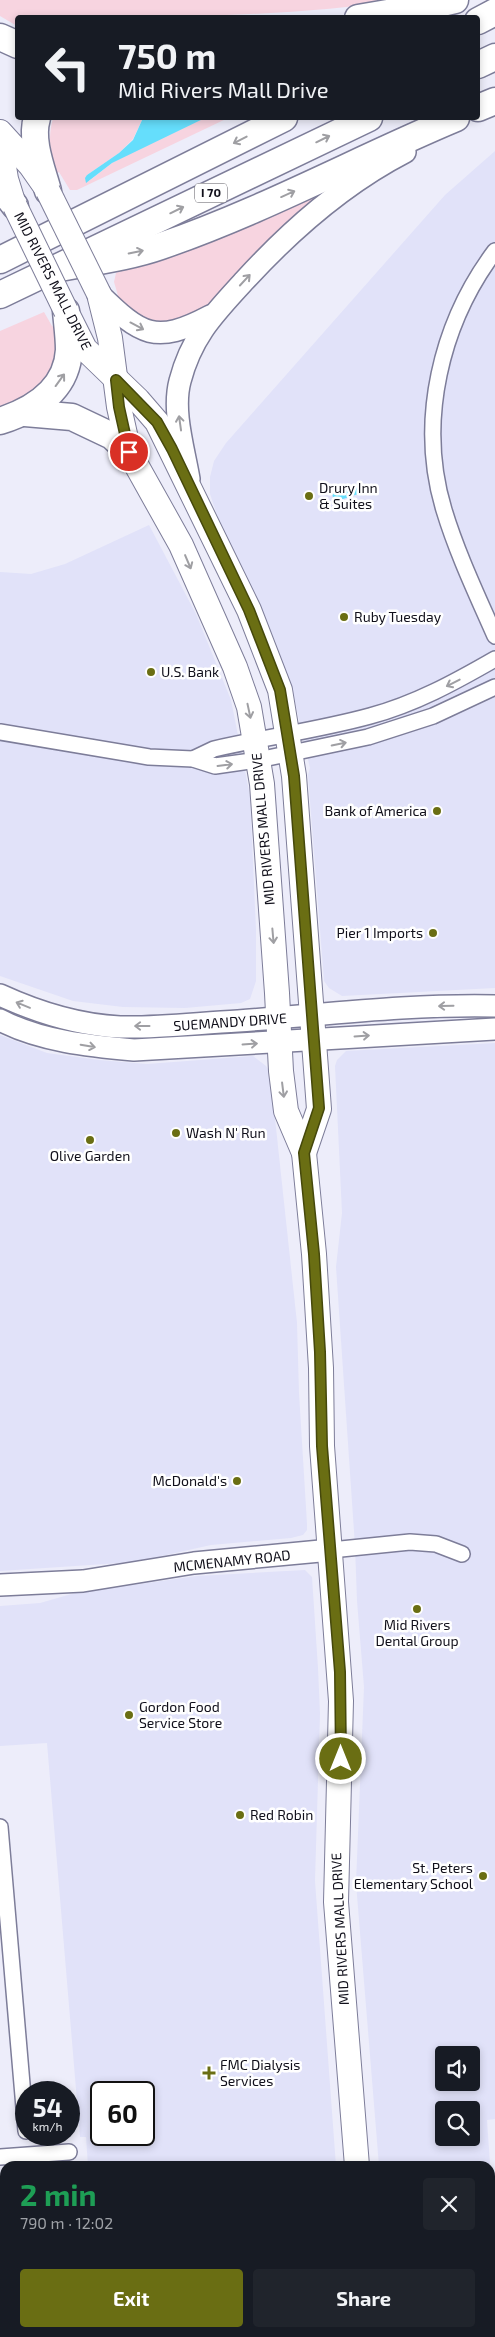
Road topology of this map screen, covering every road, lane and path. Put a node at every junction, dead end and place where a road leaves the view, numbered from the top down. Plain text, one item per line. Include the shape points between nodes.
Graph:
1 (454, 0) edge
2 (495, 12) edge
3 (376, 15) edge
4 (480, 20) edge
5 (0, 37) edge
6 (15, 44) edge
7 (495, 57) edge
8 (480, 64) edge
9 (495, 101) edge
10 (495, 106) edge
11 (480, 107) edge
12 (480, 113) edge
13 (37, 120) edge
14 (280, 120) edge
15 (365, 120) edge
16 (451, 120) edge
17 (468, 120) edge
18 (0, 132) edge
19 (0, 143) edge
20 (0, 186) edge
21 (48, 191) junction
22 (15, 206) junction
23 (495, 251) edge
24 (0, 260) edge
25 (54, 269) junction
26 (100, 294) junction
27 (0, 295) edge
28 (66, 311) junction
29 (211, 316) junction
30 (116, 380) junction
31 (25, 413) junction
32 (0, 421) edge
33 (129, 452) junction
34 (191, 489) junction
35 (495, 636) edge
36 (495, 659) edge
37 (495, 687) edge
38 (0, 732) edge
39 (289, 743) junction
40 (256, 750) junction
41 (193, 759) junction
42 (0, 995) edge
43 (495, 1006) edge
44 (312, 1016) junction
45 (278, 1018) junction
46 (0, 1020) edge
47 (495, 1029) edge
48 (314, 1039) junction
49 (280, 1042) junction
50 (304, 1153) junction
51 (331, 1550) junction
52 (462, 1554) dead end
53 (0, 1585) edge
54 (0, 1827) edge
55 (22, 2081) edge
56 (28, 2146) edge
57 (69, 2152) dead end
58 (28, 2155) junction
59 (0, 2157) edge
60 (357, 2161) edge

1 - 3 highway
2 - 4 highway
5 - 6 highway
7 - 8 highway
9 - 11 highway
10 - 12 street
13 - 21 highway via 35,134
14 -> 24 highway, I 70
25 -> 15 highway, I 70
25 -> 16 highway via 160,247 290,194
29 -> 17 street via 319,208 397,156
18 - 21 main road, MID RIVERS MALL DRIVE via 31,166
19 - 22 main road, MID RIVERS MALL DRIVE via 6,179
20 - 22 highway
21 - 26 main road, MID RIVERS MALL DRIVE, bridge
22 - 28 main road, MID RIVERS MALL DRIVE, bridge
23 - 35 street via 467,294 452,326 441,360 434,431 437,481 443,508
25 - 27 highway, I 70
26 -> 29 street via 123,317 147,331 165,333 186,329
26 - 30 main road, MID RIVERS MALL DRIVE
28 - 30 main road, MID RIVERS MALL DRIVE via 85,349
31 -> 28 highway via 46,398 65,372 69,350
34 -> 29 street via 178,409 179,382 191,348
30 - 33 main road, MID RIVERS MALL DRIVE
30 - 34 main road, MID RIVERS MALL DRIVE via 157,422
31 - 32 highway
31 - 33 highway via 72,417 112,436
33 -> 40 main road, MID RIVERS MALL DRIVE via 181,545 222,636 249,707
34 - 39 main road, MID RIVERS MALL DRIVE via 266,651 280,690
36 -> 39 street via 419,699
39 -> 37 street via 368,737 432,716
38 - 41 street via 148,757
39 - 40 street
39 - 40 street
39 - 44 main road, MID RIVERS MALL DRIVE
40 - 41 street via 214,749
41 -> 40 street via 215,766
40 -> 45 main road, MID RIVERS MALL DRIVE via 262,784
45 -> 42 street, SUEMANDY DRIVE via 118,1027 26,1007
43 -> 44 street, SUEMANDY DRIVE via 435,1006
44 - 45 street, SUEMANDY DRIVE
44 - 48 main road, MID RIVERS MALL DRIVE
45 - 49 main road, MID RIVERS MALL DRIVE
46 -> 49 street, SUEMANDY DRIVE via 40,1035 116,1049
48 -> 47 street, SUEMANDY DRIVE
48 - 49 street, SUEMANDY DRIVE
48 - 50 main road, MID RIVERS MALL DRIVE via 319,1108
49 -> 50 main road, MID RIVERS MALL DRIVE via 286,1110
50 - 51 main road, MID RIVERS MALL DRIVE via 314,1254 322,1446
51 - 52 street, MCMENAMY ROAD via 410,1542 436,1544
51 - 53 street, MCMENAMY ROAD via 194,1563 83,1581
51 - 60 main road, MID RIVERS MALL DRIVE via 341,1701 336,1902
54 - 55 street
56 - 58 street
57 - 58 street
58 - 59 street

